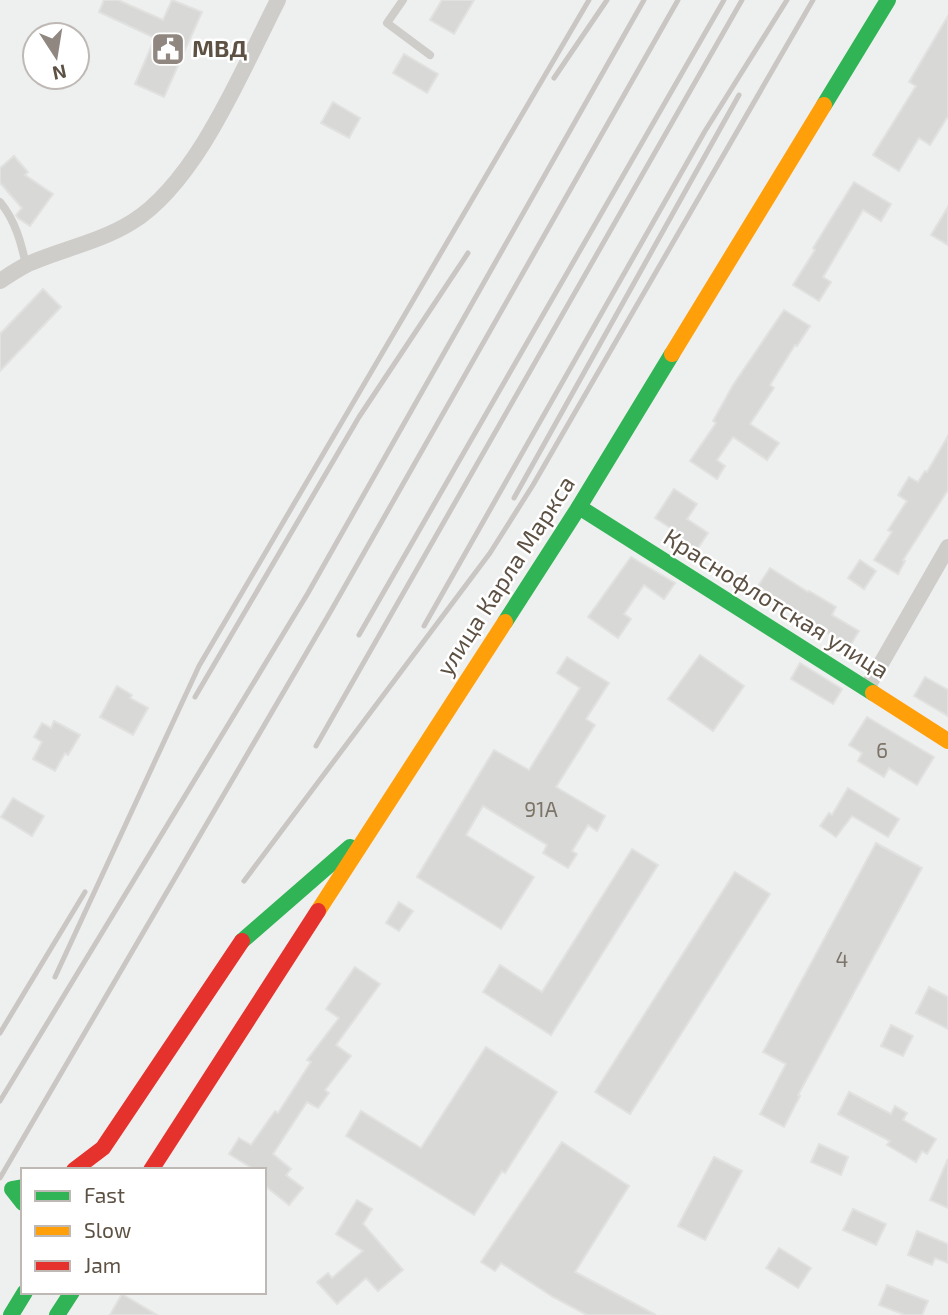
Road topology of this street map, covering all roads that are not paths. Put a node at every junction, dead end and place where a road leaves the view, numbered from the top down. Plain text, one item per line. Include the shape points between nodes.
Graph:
1 (278, 0) edge
2 (403, 0) edge
3 (888, 0) edge
4 (430, 55) dead end
5 (0, 202) edge
6 (26, 265) junction
7 (0, 281) edge
8 (579, 507) junction
9 (948, 547) edge
10 (867, 688) junction
11 (948, 741) edge
12 (368, 832) junction
13 (77, 1168) edge
14 (152, 1168) edge
15 (21, 1187) edge
16 (21, 1200) edge
17 (24, 1294) edge
18 (71, 1294) edge
19 (10, 1315) edge
20 (57, 1315) edge

1 - 6 street via 204,144 168,191 133,222
2 - 4 lane via 387,23
3 - 8 street, улица Карла Маркса
5 - 6 lane via 21,240
6 - 7 street
8 - 10 street, Краснофлотская улица
8 - 12 street, улица Карла Маркса
9 - 10 street
10 - 11 street, Краснофлотская улица
12 - 13 street via 243,939 103,1148
12 - 14 street, улица Карла Маркса
15 - 16 street via 12,1189
17 - 19 street
18 - 20 street

